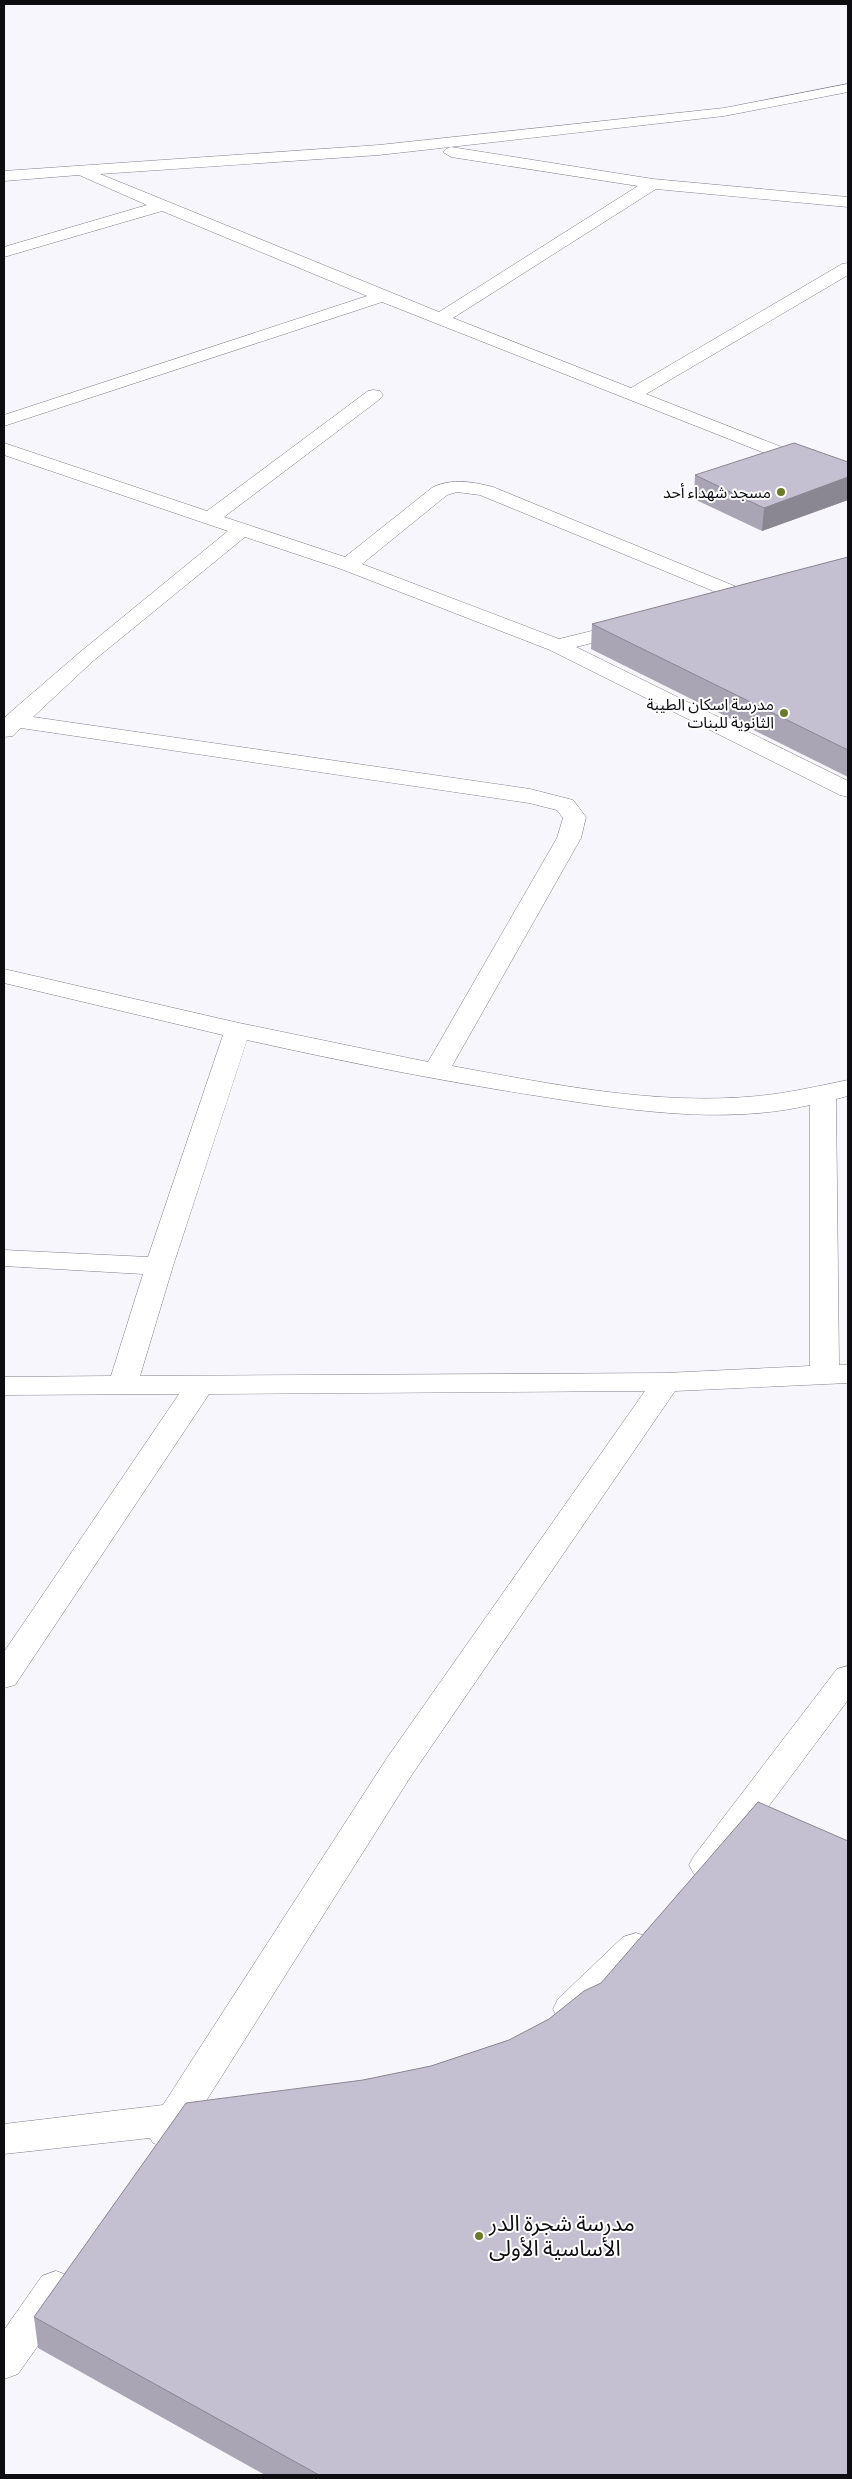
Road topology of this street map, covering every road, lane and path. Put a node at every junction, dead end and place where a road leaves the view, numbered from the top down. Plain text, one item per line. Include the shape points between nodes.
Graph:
1 (848, 88) edge
2 (416, 146) junction
3 (80, 171) junction
4 (4, 176) edge
5 (653, 184) junction
6 (848, 202) edge
7 (164, 205) junction
8 (4, 252) edge
9 (848, 268) edge
10 (383, 296) junction
11 (441, 318) junction
12 (633, 394) junction
13 (374, 395) dead end
14 (4, 421) edge
15 (4, 449) edge
16 (848, 480) edge
17 (211, 517) junction
18 (242, 529) junction
19 (348, 565) junction
20 (718, 605) edge
21 (652, 622) edge
22 (557, 646) junction
23 (9, 727) edge
24 (848, 790) edge
25 (4, 976) edge
26 (237, 1031) junction
27 (436, 1071) junction
28 (836, 1092) edge
29 (4, 1258) edge
30 (159, 1266) junction
31 (837, 1374) edge
32 (666, 1382) junction
33 (123, 1384) junction
34 (200, 1385) junction
35 (4, 1386) edge
36 (4, 1677) edge
37 (848, 1677) edge
38 (686, 1892) edge
39 (660, 1920) edge
40 (547, 2027) edge
41 (223, 2113) edge
42 (176, 2119) junction
43 (4, 2139) edge
44 (147, 2160) edge
45 (73, 2265) edge
46 (4, 2362) edge

1 - 2 street via 724,112
2 - 3 street
2 - 5 street
3 - 4 street
3 - 7 street
5 - 6 street
5 - 11 street
7 - 8 street
7 - 10 street
9 - 12 street
10 - 11 street
10 - 14 street
11 - 12 street
12 - 16 street
13 - 17 street
15 - 17 street
17 - 18 street
18 - 19 street
18 - 23 street via 86,657
19 - 20 street via 440,491 462,487 486,491 756,596
19 - 22 street
21 - 22 street
22 - 24 street
23 - 27 street via 530,796 565,805 575,817 569,838
25 - 26 street
26 - 27 street
26 - 30 street
27 - 28 street via 555,1091 662,1103 767,1104
28 - 31 street
29 - 30 street
30 - 33 street
31 - 32 street
32 - 34 street
32 - 42 street via 399,1767
33 - 34 street
33 - 35 street
34 - 36 street
37 - 38 street
39 - 40 street via 578,2004
41 - 42 street
42 - 43 street
42 - 44 street
45 - 46 street

